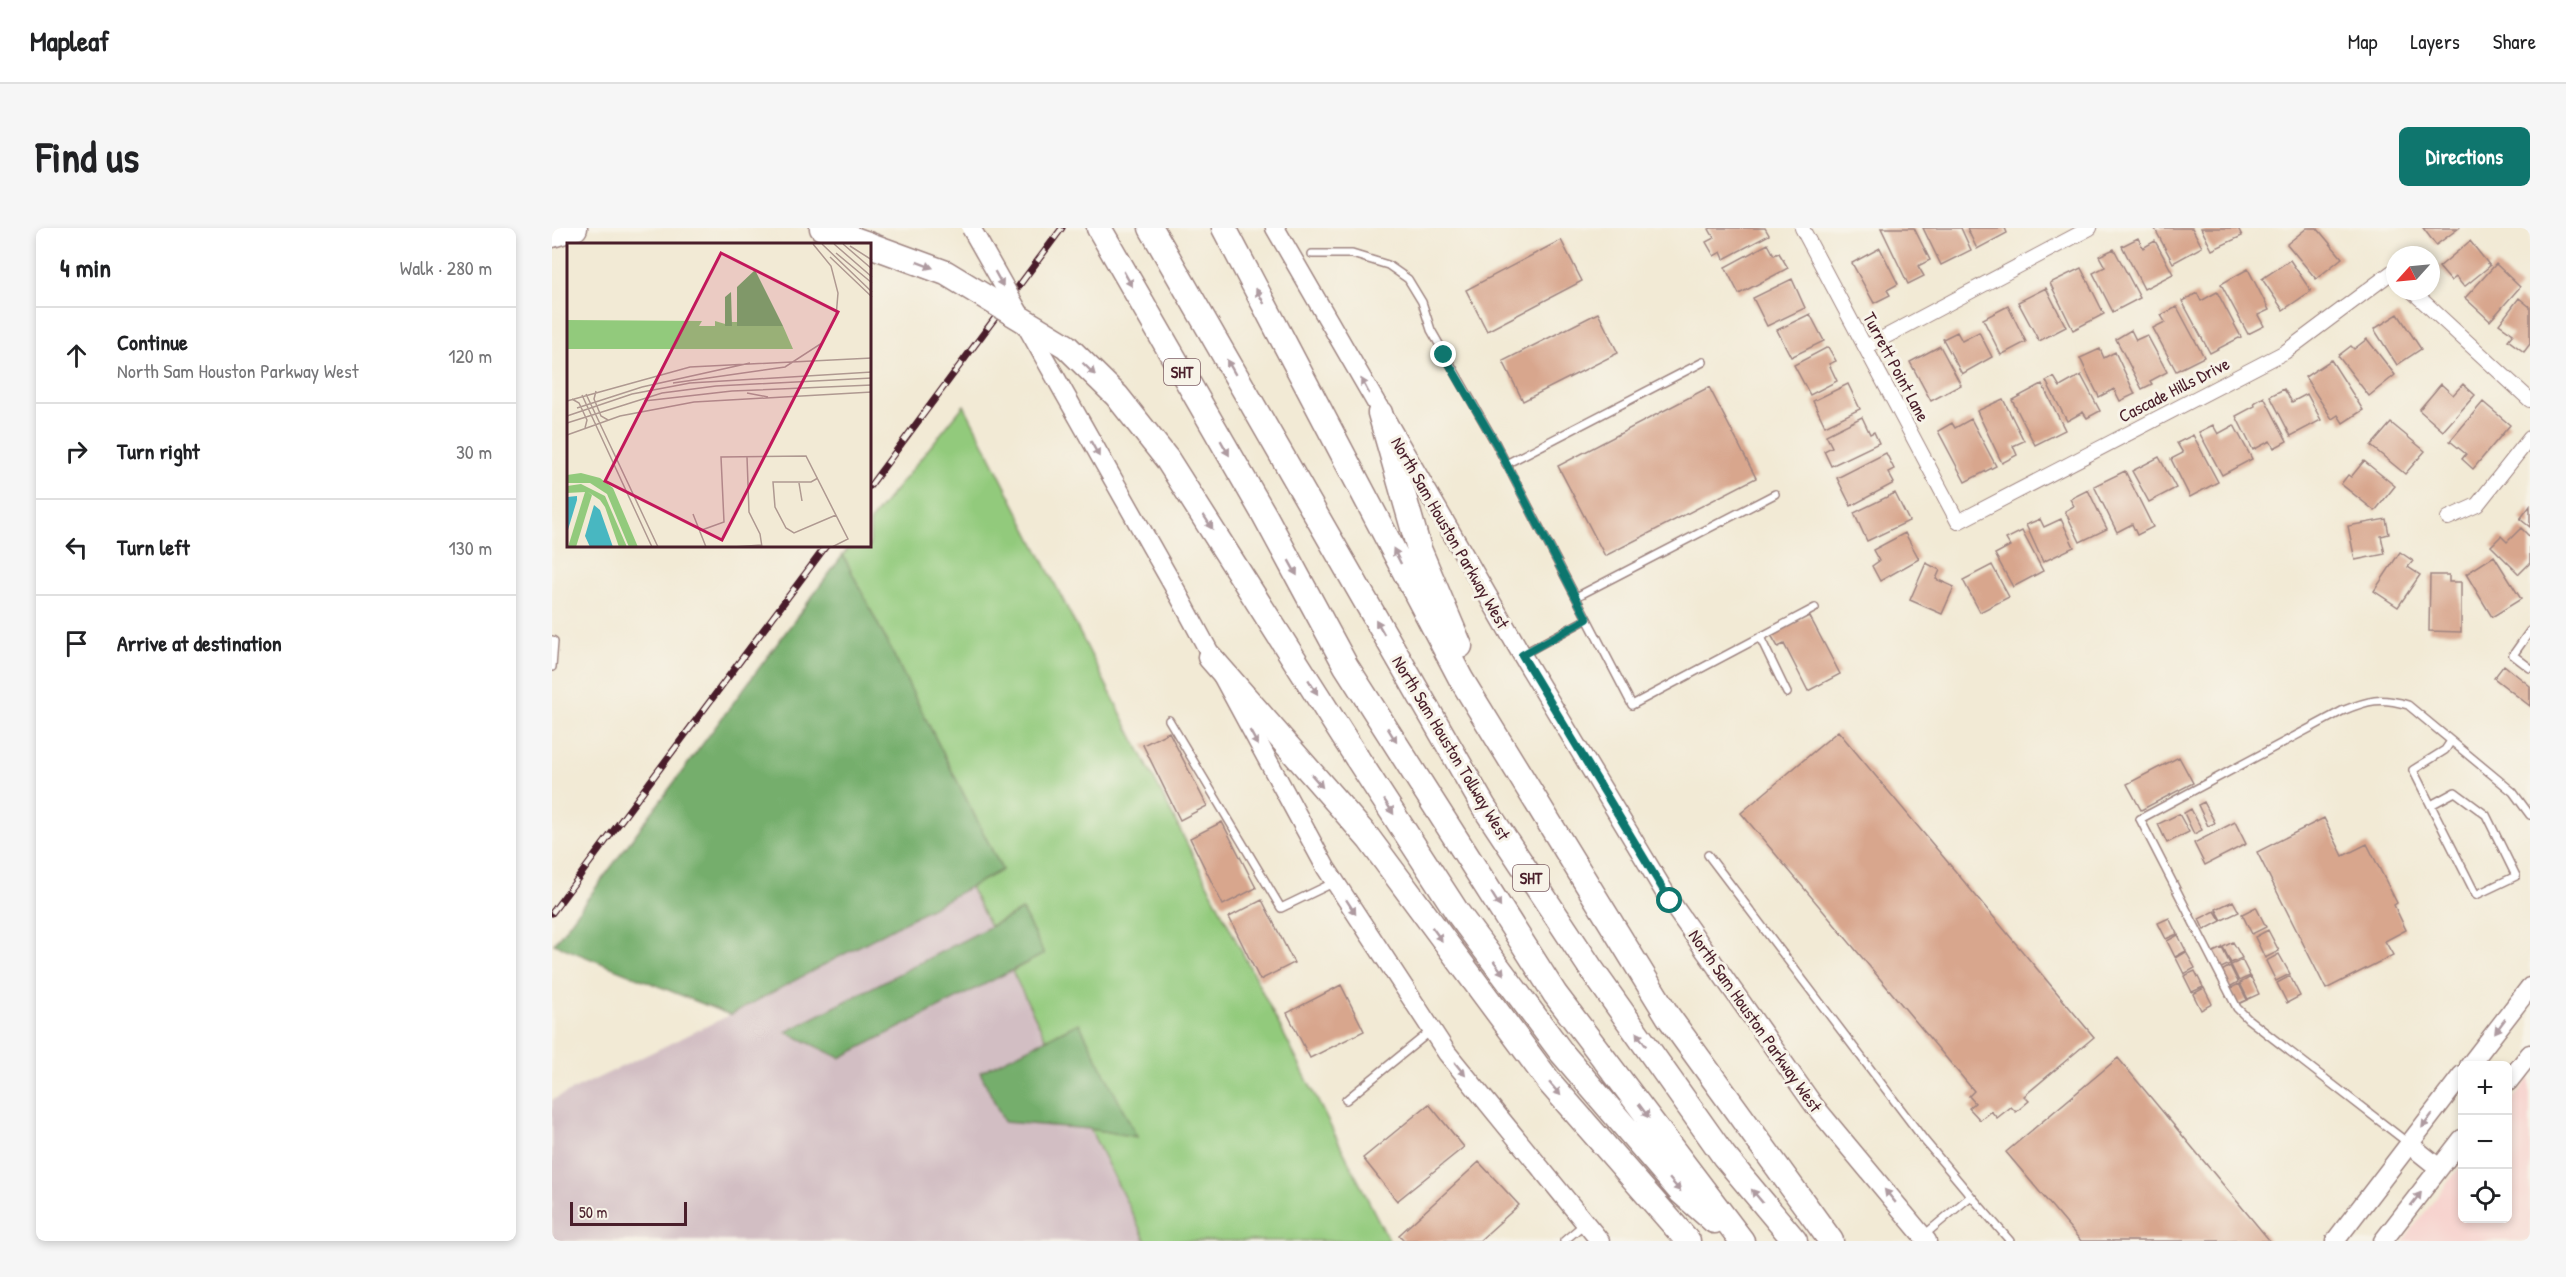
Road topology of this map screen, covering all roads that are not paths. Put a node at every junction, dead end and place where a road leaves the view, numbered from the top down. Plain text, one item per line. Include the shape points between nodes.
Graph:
1 (575, 228) edge
2 (822, 228) edge
3 (971, 228) edge
4 (1099, 228) edge
5 (1151, 228) edge
6 (1224, 228) edge
7 (1275, 228) edge
8 (1802, 228) edge
9 (2090, 228) edge
10 (552, 235) edge
11 (863, 243) edge
12 (872, 246) edge
13 (1312, 254) dead end
14 (2386, 276) edge
15 (2422, 300) edge
16 (1866, 347) junction
17 (1703, 362) dead end
18 (2530, 400) edge
19 (1380, 412) junction
20 (2530, 438) edge
21 (1506, 464) junction
22 (1775, 494) dead end
23 (2448, 518) dead end
24 (1959, 522) joint
25 (1576, 597) junction
26 (1815, 608) dead end
27 (1587, 619) junction
28 (2530, 632) edge
29 (1760, 637) junction
30 (552, 640) edge
31 (1522, 655) junction
32 (1210, 657) junction
33 (552, 667) edge
34 (2530, 668) edge
35 (1787, 693) dead end
36 (1169, 720) dead end
37 (2451, 741) junction
38 (2431, 805) junction
39 (2530, 815) edge
40 (1708, 855) dead end
41 (1335, 882) junction
42 (2530, 987) edge
43 (1432, 1030) junction
44 (2530, 1054) edge
45 (2472, 1061) edge
46 (2512, 1077) edge
47 (2458, 1081) edge
48 (1346, 1100) dead end
49 (1759, 1141) junction
50 (2409, 1144) junction
51 (2458, 1145) edge
52 (2439, 1168) junction
53 (1971, 1196) junction
54 (1585, 1223) junction
55 (1925, 1239) edge
56 (1564, 1241) edge
57 (1600, 1241) edge
58 (1688, 1241) edge
59 (1737, 1241) edge
60 (1743, 1241) edge
61 (1795, 1241) edge
62 (1830, 1241) edge
63 (2010, 1241) edge
64 (2335, 1241) edge
65 (2383, 1241) edge

1 - 10 highway
2 - 11 highway
3 -> 32 main road, bridge
4 -> 60 highway, SHT via 1265,516 1346,666 1555,994
61 -> 5 highway, North Sam Houston Tollway West / SHT via 1724,1156 1590,967 1484,807
49 -> 6 highway via 1668,1016 1461,679
19 -> 7 main road, North Sam Houston Parkway West
8 - 16 street, Turrett Point Lane
9 - 16 street
12 -> 59 highway, bridge via 946,273 1066,346 1117,396 1167,459 1457,912 1562,1053 1681,1192
13 - 21 lane via 1352,254 1388,265 1408,279 1422,302 1431,330
14 - 24 street, Cascade Hills Drive via 2285,352
15 - 18 street
16 - 24 street, Turrett Point Lane
17 - 21 lane
19 - 31 main road, North Sam Houston Parkway West
19 - 49 highway via 1419,549 1471,673
20 - 23 street via 2477,504
21 - 25 lane
22 - 25 lane
25 - 27 lane
26 - 29 lane
27 - 29 lane via 1632,705
27 - 31 lane
28 - 34 lane via 2512,655
29 - 35 lane
30 - 33 lane
55 -> 31 main road, North Sam Houston Parkway West via 1813,1104 1670,901
32 -> 41 main road
32 -> 58 highway via 1369,839 1550,1083
36 - 41 lane via 1281,908
37 - 38 lane via 2445,750 2413,770
37 - 39 lane via 2513,792
37 - 50 lane via 2408,705 2388,699 2367,700 2140,819 2237,1008
38 - 38 lane via 2476,895 2516,876 2486,815 2455,792
40 - 53 lane
41 -> 43 main road
42 -> 45 main road
43 - 48 lane
43 -> 54 main road via 1446,1053
44 - 46 main road
47 -> 50 main road
49 - 62 highway
50 - 52 main road
50 - 64 main road
51 - 52 main road
65 -> 52 main road
53 - 55 lane
53 - 63 lane
54 - 56 lane
54 - 57 main road

